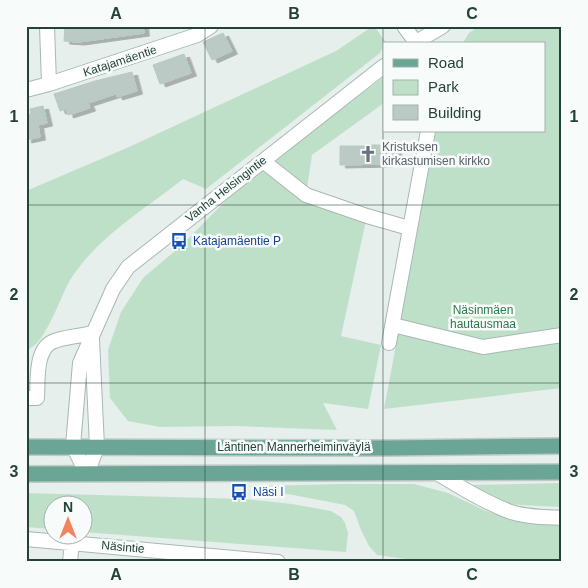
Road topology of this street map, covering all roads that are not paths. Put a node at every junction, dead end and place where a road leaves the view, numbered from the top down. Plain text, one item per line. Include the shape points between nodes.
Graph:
1 (47, 26) edge
2 (211, 26) edge
3 (404, 26) edge
4 (443, 26) edge
5 (414, 42) edge
6 (417, 42) edge
7 (383, 67) edge
8 (49, 84) junction
9 (26, 90) edge
10 (428, 132) edge
11 (262, 161) junction
12 (409, 228) junction
13 (393, 325) junction
14 (92, 334) junction
15 (562, 335) edge
16 (389, 343) dead end
17 (26, 398) edge
18 (73, 446) junction
19 (562, 446) edge
20 (26, 447) edge
21 (97, 447) junction
22 (562, 472) edge
23 (436, 473) junction
24 (26, 474) edge
25 (87, 474) junction
26 (562, 518) edge
27 (26, 539) edge
28 (42, 540) edge
29 (92, 544) edge
30 (72, 546) edge
31 (70, 562) edge
32 (278, 562) edge

1 - 8 street
2 - 8 street, Katajamäentie via 196,35
3 - 5 street
4 - 6 street
7 - 11 street, Vanha Helsingintie
8 - 9 street, Katajamäentie
10 - 12 street
11 - 12 street via 306,195
11 - 14 street, Vanha Helsingintie via 128,267
12 - 13 street
13 - 15 street via 483,347
13 - 16 street
14 - 17 street via 52,342 43,352 39,366 37,398
14 - 18 street, Vanha Helsingintie via 80,364
14 - 21 street, Vanha Helsingintie
18 - 20 main road, Läntinen Mannerheiminväylä
18 - 21 main road, Läntinen Mannerheiminväylä
18 - 25 street
19 - 21 main road, Läntinen Mannerheiminväylä
21 - 25 street, Vanha Helsingintie
22 - 23 main road
23 - 25 main road
23 - 26 street via 509,511
24 - 25 main road
27 - 28 street, Näsintie
29 - 32 street, Näsintie
30 - 31 street

